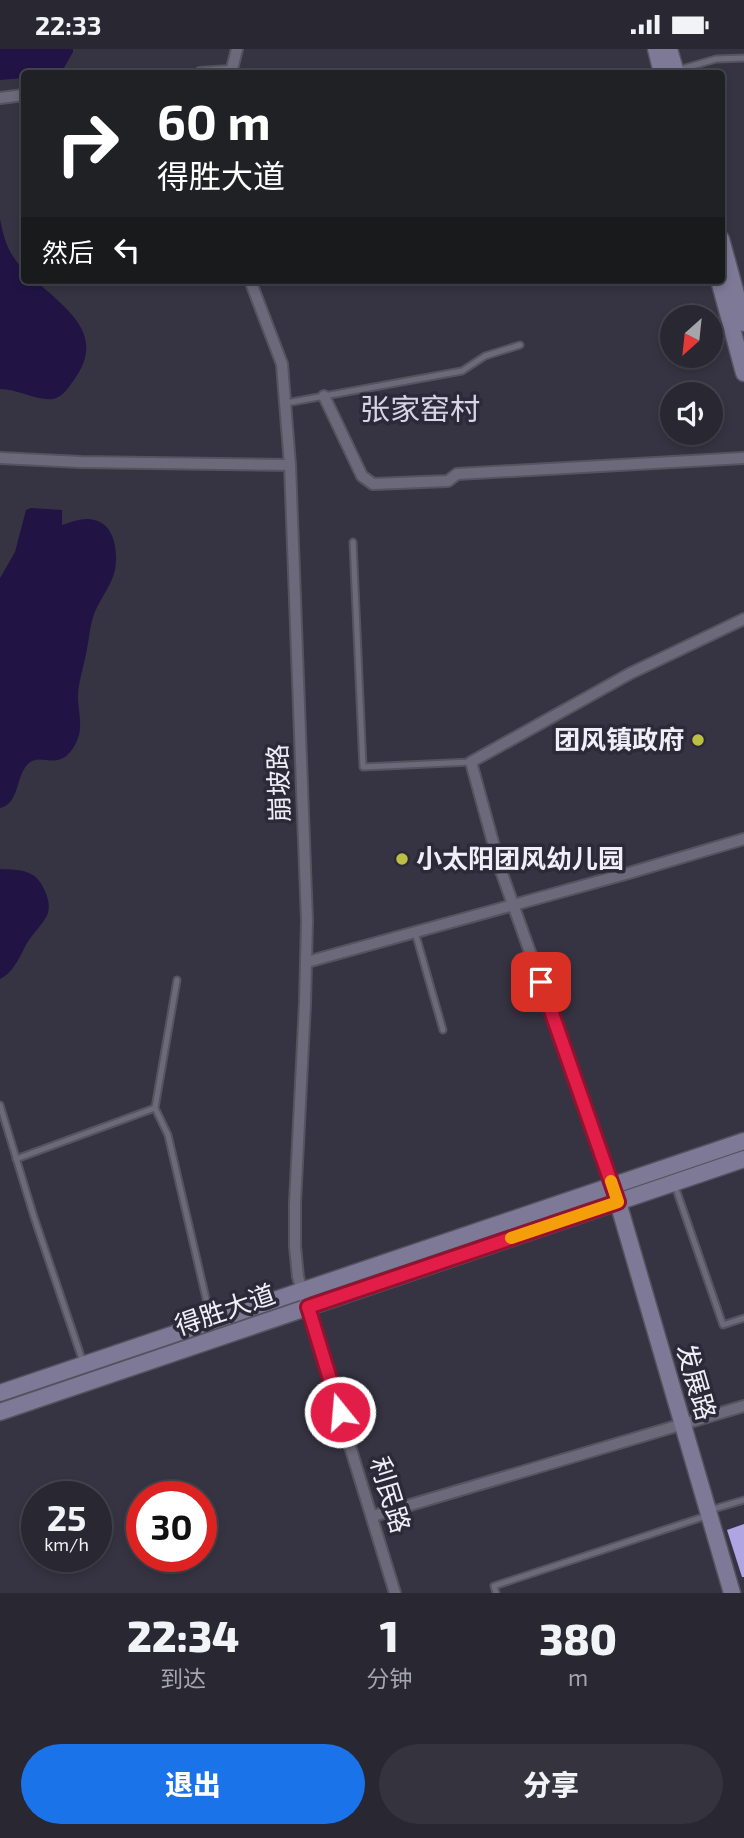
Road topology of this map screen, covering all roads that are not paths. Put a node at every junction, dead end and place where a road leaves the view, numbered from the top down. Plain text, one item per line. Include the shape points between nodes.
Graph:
1 (237, 49) edge
2 (656, 49) edge
3 (669, 49) edge
4 (744, 58) edge
5 (232, 70) edge
6 (670, 70) edge
7 (671, 70) edge
8 (678, 70) edge
9 (21, 95) edge
10 (0, 98) edge
11 (725, 254) edge
12 (252, 284) edge
13 (720, 284) edge
14 (744, 323) edge
15 (520, 345) dead end
16 (744, 373) edge
17 (324, 396) junction
18 (286, 403) junction
19 (744, 457) edge
20 (0, 458) edge
21 (290, 465) junction
22 (354, 542) dead end
23 (744, 619) edge
24 (471, 762) junction
25 (744, 839) edge
26 (514, 905) junction
27 (415, 932) junction
28 (307, 962) junction
29 (177, 980) dead end
30 (443, 1030) dead end
31 (0, 1105) edge
32 (155, 1108) junction
33 (744, 1141) edge
34 (16, 1159) junction
35 (744, 1159) edge
36 (674, 1183) junction
37 (613, 1185) junction
38 (618, 1202) junction
39 (303, 1291) junction
40 (308, 1307) junction
41 (744, 1318) edge
42 (212, 1321) junction
43 (83, 1365) junction
44 (0, 1393) edge
45 (744, 1406) edge
46 (0, 1412) edge
47 (682, 1425) junction
48 (744, 1500) edge
49 (708, 1513) junction
50 (373, 1516) junction
51 (395, 1593) edge
52 (496, 1593) edge
53 (732, 1593) edge

1 - 5 street
2 - 6 main road
3 - 7 main road
4 - 8 lane via 716,59
9 - 10 street
11 - 14 main road
12 - 18 street, 崩坡路 via 279,354
13 - 16 main road
15 - 17 lane via 485,356 462,371
17 - 18 lane
17 - 19 street via 362,476 373,484 448,481 457,474
18 - 21 street, 崩坡路
20 - 21 street
21 - 28 street, 崩坡路
22 - 24 lane via 363,767
23 - 24 street via 631,673
24 - 26 street
25 - 26 street
26 - 27 street
26 - 37 street
27 - 28 street
27 - 30 lane
28 - 39 street, 崩坡路 via 294,1214
29 - 32 lane
31 - 34 lane
32 - 34 lane
32 - 42 lane via 168,1135
33 - 37 main road, 得胜大道
34 - 43 lane
35 - 36 main road, 得胜大道
36 - 38 main road, 得胜大道
36 - 41 lane via 723,1325
37 - 38 main road, 发展路
37 - 39 main road, 得胜大道
38 - 40 main road, 得胜大道
38 - 47 main road, 发展路
39 - 40 street, 利民路
39 - 42 main road, 得胜大道
40 - 46 main road, 得胜大道
40 - 50 street, 利民路
42 - 43 main road, 得胜大道
43 - 44 main road, 得胜大道
45 - 47 street
47 - 49 main road, 发展路
47 - 50 street
48 - 49 lane
49 - 52 lane via 494,1586
49 - 53 main road, 发展路
50 - 51 street, 利民路

